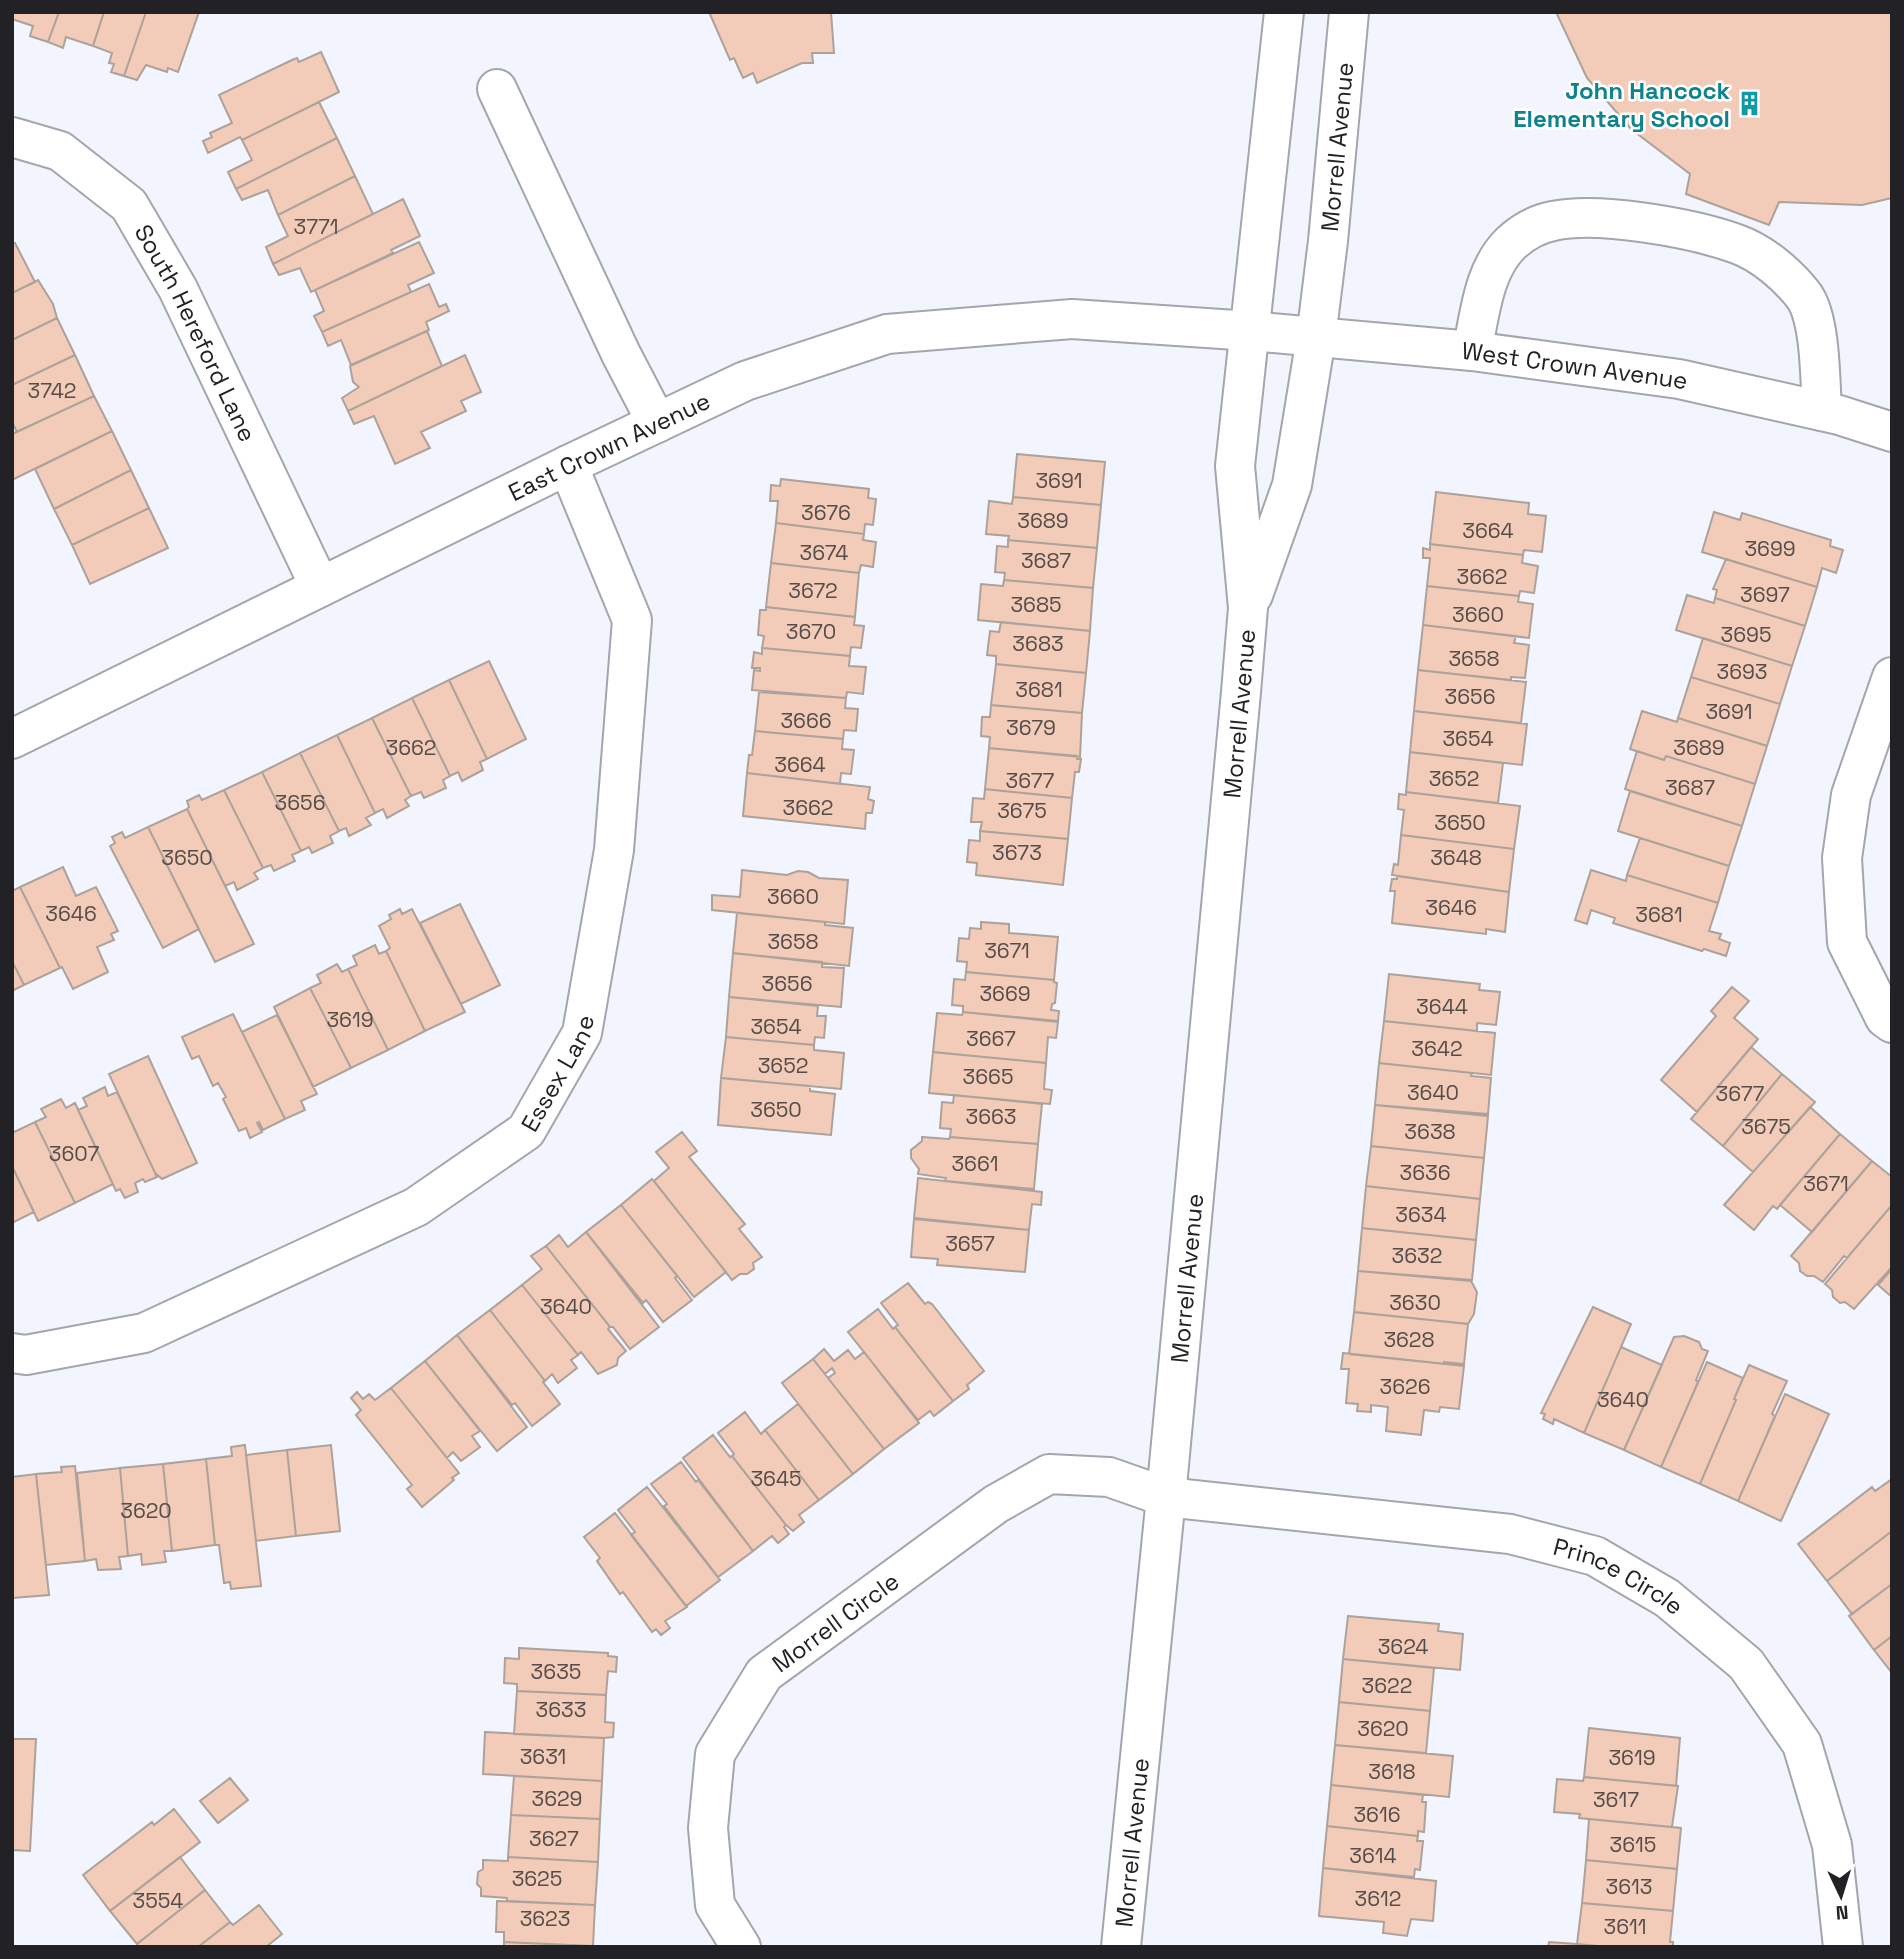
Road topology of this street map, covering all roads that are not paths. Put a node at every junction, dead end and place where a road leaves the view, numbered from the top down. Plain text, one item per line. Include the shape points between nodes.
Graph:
1 (1284, 12) edge
2 (1349, 12) edge
3 (497, 89) dead end
4 (12, 137) edge
5 (1251, 331) junction
6 (1316, 338) junction
7 (1472, 351) junction
8 (1822, 411) junction
9 (657, 423) junction
10 (1892, 432) edge
11 (568, 465) junction
12 (320, 587) junction
13 (1248, 608) junction
14 (1892, 677) edge
15 (12, 739) edge
16 (1892, 1023) edge
17 (12, 1353) edge
18 (1167, 1497) junction
19 (741, 1947) edge
20 (1121, 1947) edge
21 (1843, 1947) edge

1 - 5 street, Morrell Avenue
2 - 6 street, Morrell Avenue
3 - 9 street
4 - 12 street, South Hereford Lane via 60,150 129,205 178,289
5 - 6 street, West Crown Avenue
5 - 9 street, East Crown Avenue via 1072,319 887,334 745,381
5 - 13 street, Morrell Avenue via 1235,466
6 - 7 street, West Crown Avenue
6 - 13 street, Morrell Avenue via 1292,485
7 - 8 street, West Crown Avenue via 1679,379
7 - 8 street via 1486,284 1499,257 1525,232 1554,220 1596,217 1668,227 1738,244 1769,262 1803,296 1815,327
8 - 10 street, West Crown Avenue
9 - 11 street, East Crown Avenue
11 - 12 street, East Crown Avenue
11 - 17 street, Essex Lane via 632,620 614,850 582,1033 526,1131 416,1207 144,1333 26,1355
12 - 15 street, East Crown Avenue
13 - 18 street, Morrell Avenue
14 - 16 street via 1851,795 1842,858 1847,942 1885,1018
18 - 19 street, Morrell Circle via 1110,1477 1049,1474 996,1504 764,1674 715,1754 708,1828 715,1905
18 - 20 street, Morrell Avenue
18 - 21 street, Prince Circle via 1510,1534 1595,1556 1667,1598 1746,1664 1802,1744 1832,1845

